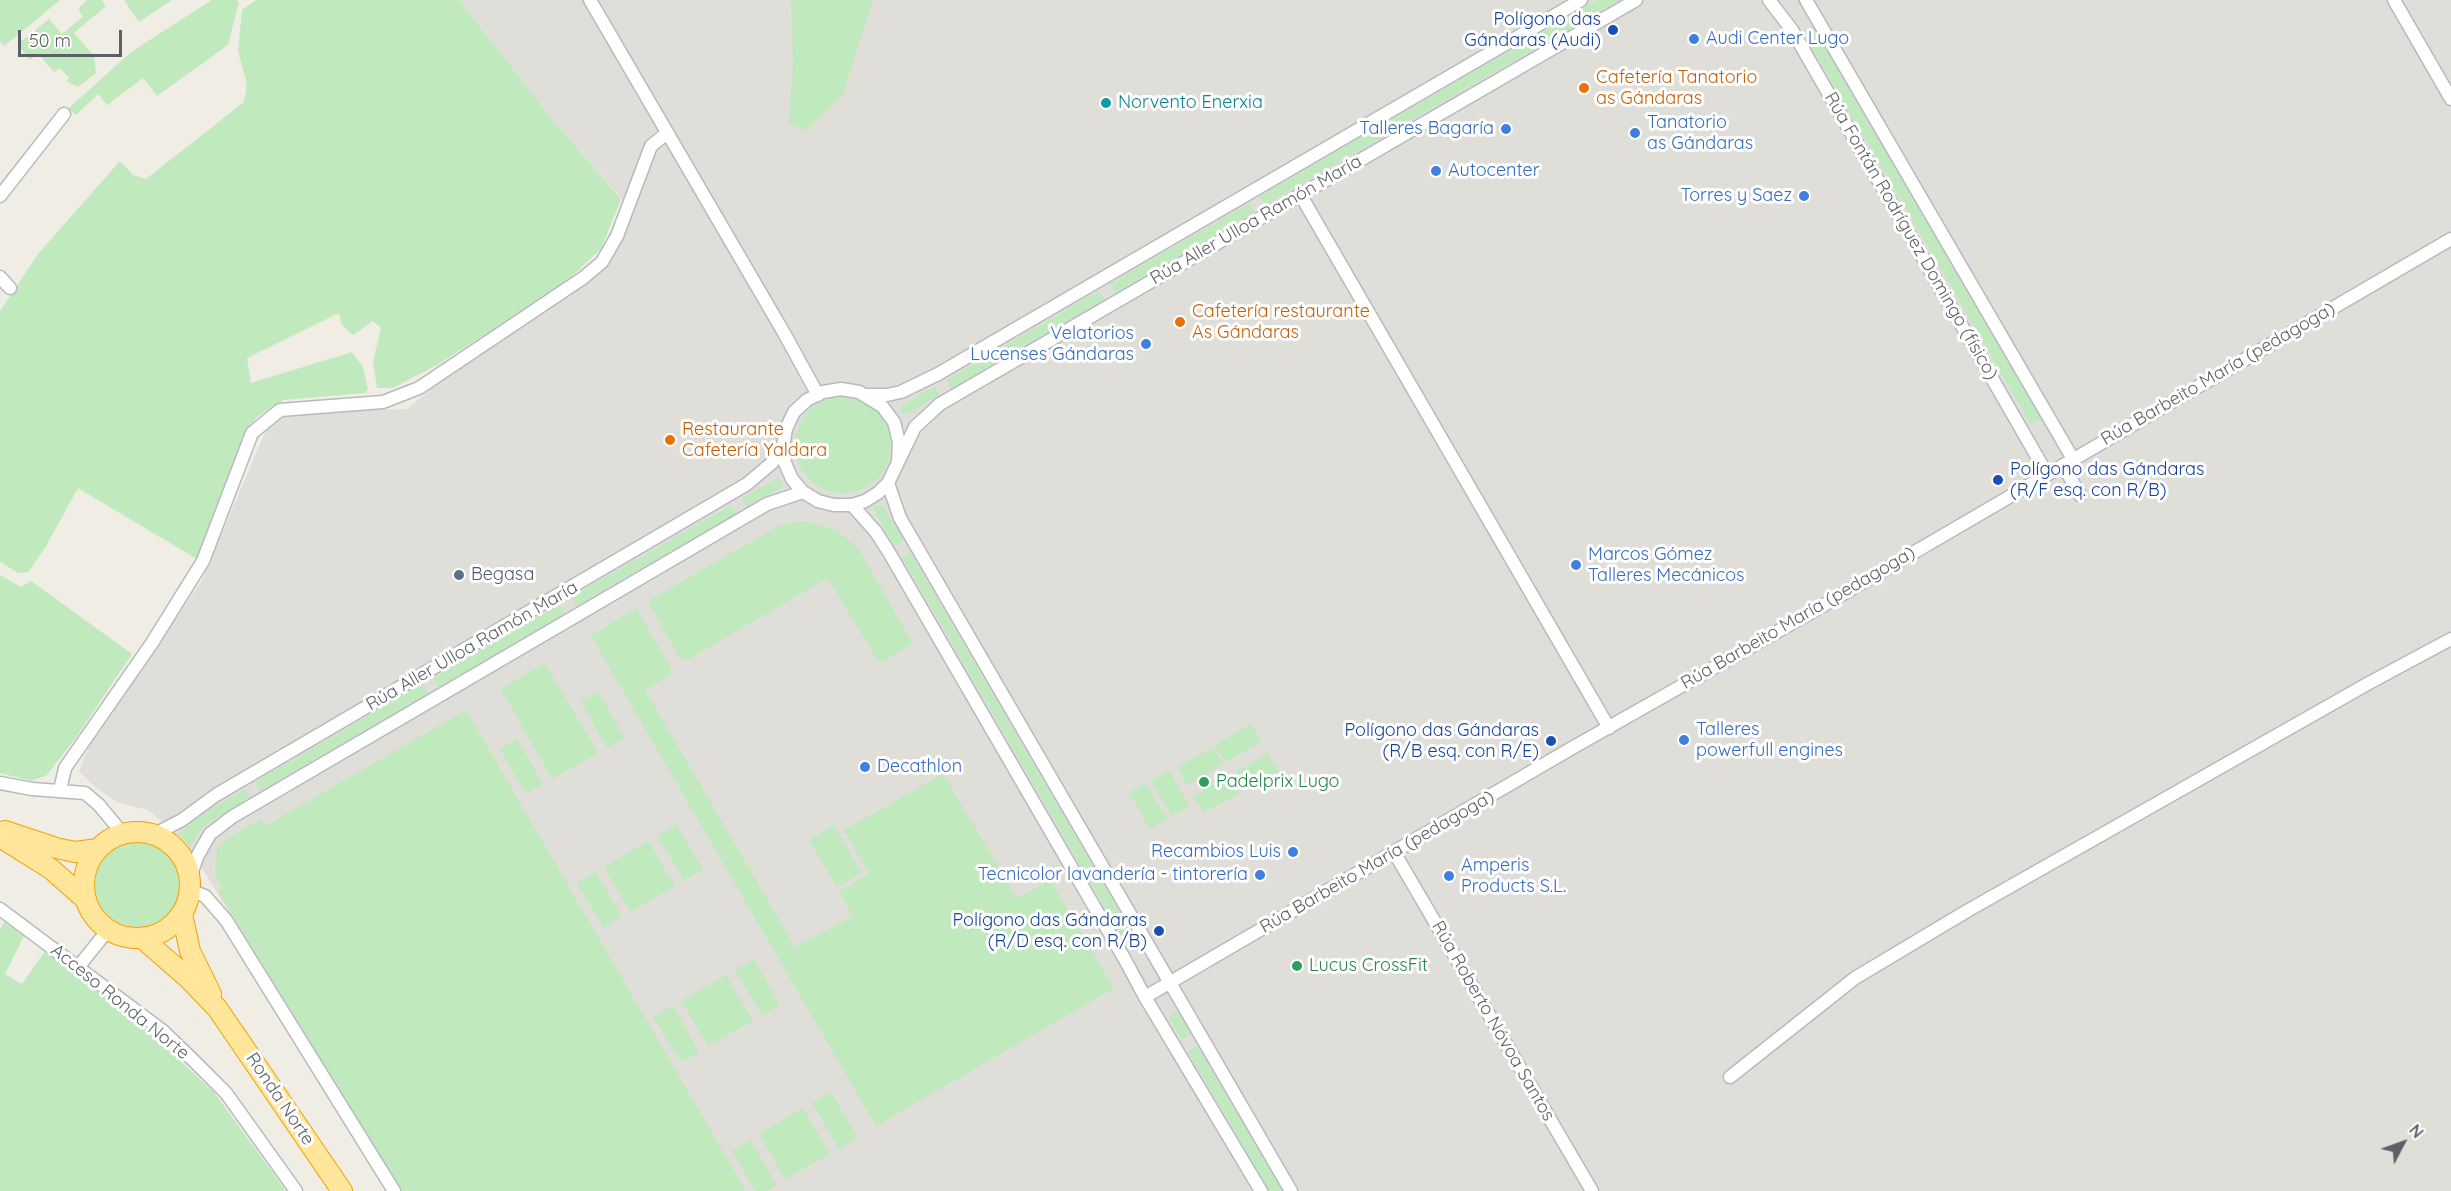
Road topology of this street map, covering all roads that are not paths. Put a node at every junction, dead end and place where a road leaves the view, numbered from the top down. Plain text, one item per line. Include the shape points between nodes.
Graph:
1 (590, 0) edge
2 (1581, 0) edge
3 (1636, 0) edge
4 (1769, 0) edge
5 (1806, 0) edge
6 (2394, 0) edge
7 (2451, 99) edge
8 (64, 114) dead end
9 (667, 133) junction
10 (1300, 194) junction
11 (0, 196) edge
12 (2451, 239) edge
13 (0, 277) edge
14 (10, 288) dead end
15 (865, 394) junction
16 (818, 395) junction
17 (783, 447) junction
18 (898, 462) junction
19 (2068, 462) junction
20 (2048, 474) junction
21 (888, 483) junction
22 (803, 492) junction
23 (2080, 495) dead end
24 (852, 505) junction
25 (2451, 639) edge
26 (1609, 728) junction
27 (0, 783) edge
28 (60, 790) junction
29 (0, 830) edge
30 (123, 834) junction
31 (153, 835) junction
32 (0, 837) edge
33 (98, 849) junction
34 (1394, 852) junction
35 (190, 883) junction
36 (85, 899) junction
37 (0, 909) edge
38 (182, 914) junction
39 (108, 930) junction
40 (142, 939) junction
41 (78, 966) junction
42 (1171, 982) junction
43 (1145, 997) junction
44 (217, 1008) junction
45 (1730, 1077) dead end
46 (296, 1191) edge
47 (342, 1191) edge
48 (394, 1191) edge
49 (1261, 1191) edge
50 (1291, 1191) edge
51 (1592, 1191) edge

1 - 9 street
2 - 15 street, Rúa Aller Ulloa Ramón María via 938,374 901,392
3 - 10 street, Rúa Aller Ulloa Ramón María
4 - 20 street, Rúa Fontán Rodríguez Domingo (físico) via 1792,30
5 - 19 street, Rúa Fontán Rodríguez Domingo (físico)
6 - 7 street
8 - 11 street
9 - 16 street
9 - 28 street via 651,146 602,262 583,278 419,388 382,402 280,410 252,433 203,561 152,643 65,768
10 - 18 street, Rúa Aller Ulloa Ramón María via 940,404 915,427
10 - 26 street
12 - 19 street, Rúa Barbeito María (pedagoga)
13 - 14 street
15 - 16 street, Rúa Aller Ulloa Ramón María via 841,389
15 - 18 street, Rúa Aller Ulloa Ramón María via 882,406 894,422
16 - 17 street, Rúa Aller Ulloa Ramón María via 794,412
17 - 22 street via 785,464
17 - 31 street, Rúa Aller Ulloa Ramón María via 773,462 747,484
18 - 21 street, Rúa Aller Ulloa Ramón María
19 - 20 street, Rúa Barbeito María (pedagoga)
19 - 23 street, Rúa Fontán Rodríguez Domingo (físico)
20 - 26 street, Rúa Barbeito María (pedagoga)
21 - 24 street, Rúa Aller Ulloa Ramón María via 866,501
21 - 42 street via 900,518
22 - 24 street via 834,506
22 - 35 street, Rúa Aller Ulloa Ramón María via 767,504 232,817 210,834 198,855
24 - 43 street via 890,554
25 - 45 street via 1855,978
26 - 34 street, Rúa Barbeito María (pedagoga)
27 - 28 street
28 - 30 street via 85,793
29 - 33 highway via 75,852
30 - 31 highway
30 - 33 highway
31 - 35 highway via 177,851
32 - 36 highway via 51,869
33 - 36 highway via 88,864
34 - 42 street, Rúa Barbeito María (pedagoga)
34 - 51 street, Rúa Roberto Nóvoa Santos
35 - 38 highway
35 - 48 street via 226,920
36 - 39 highway via 93,916
37 - 41 street, Acceso Ronda Norte
38 - 40 highway via 165,931
38 - 44 highway, Ronda Norte via 190,951
39 - 40 highway, Ronda Norte
39 - 41 street
40 - 44 highway, Ronda Norte
41 - 46 street, Acceso Ronda Norte via 163,1031 219,1086
42 - 43 street, Rúa Barbeito María (pedagoga)
42 - 50 street
43 - 49 street
44 - 47 highway, Ronda Norte

